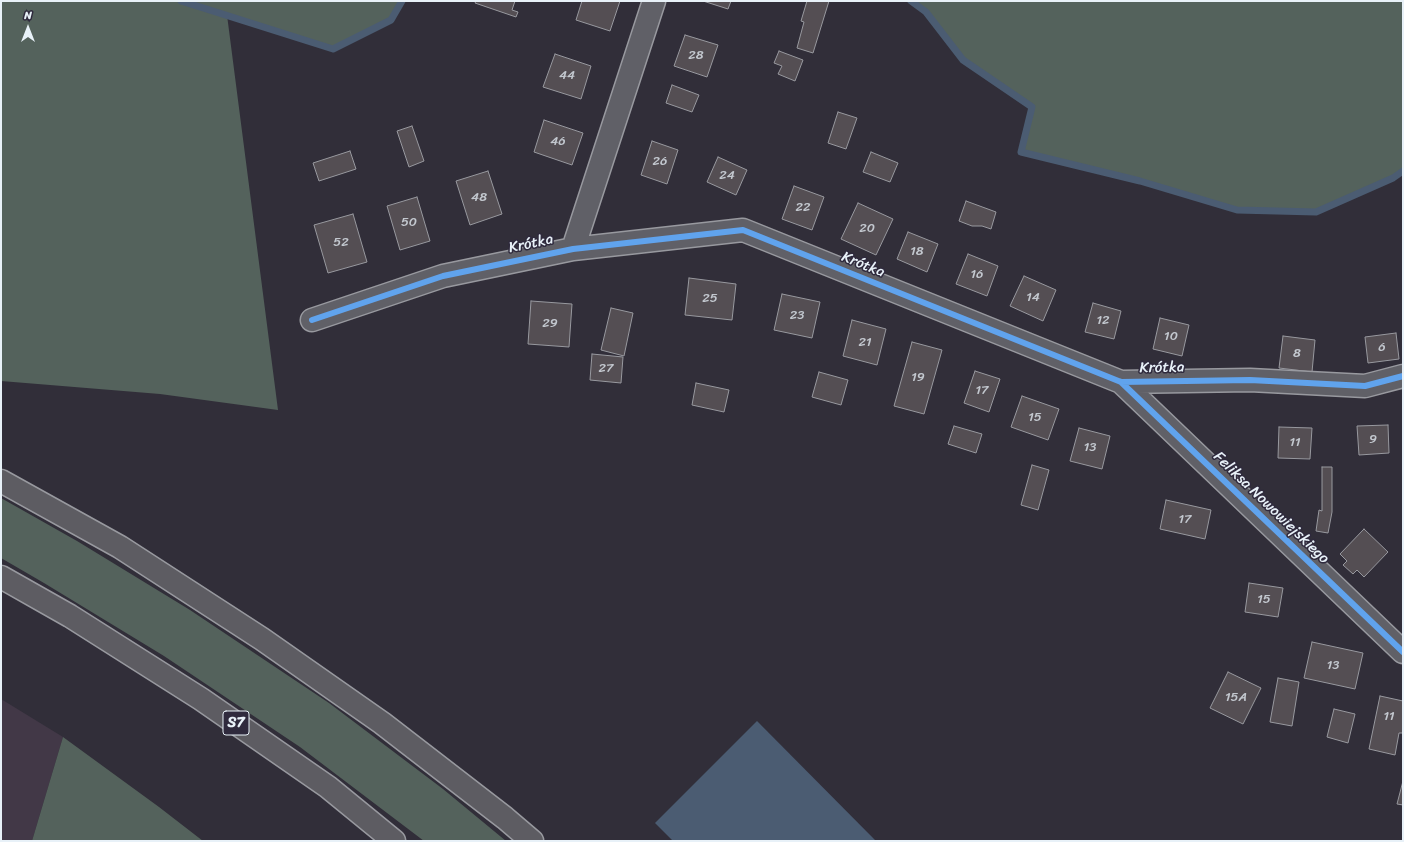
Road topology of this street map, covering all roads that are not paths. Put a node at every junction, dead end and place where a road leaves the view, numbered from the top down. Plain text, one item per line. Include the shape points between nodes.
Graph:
1 (654, 1) edge
2 (573, 249) junction
3 (312, 320) dead end
4 (1403, 376) edge
5 (1121, 382) junction
6 (1, 481) edge
7 (1, 577) edge
8 (1403, 652) edge
9 (394, 841) edge
10 (532, 841) edge

1 - 2 street, Krótka
2 - 3 street, Krótka via 443,276
2 - 5 street, Krótka via 743,230
4 - 5 street, Krótka via 1365,386 1250,380
5 - 8 street, Feliksa Nowowiejskiego
6 - 10 highway via 120,547 262,639 382,723
7 - 9 highway, S7 via 70,616 201,699 328,787

